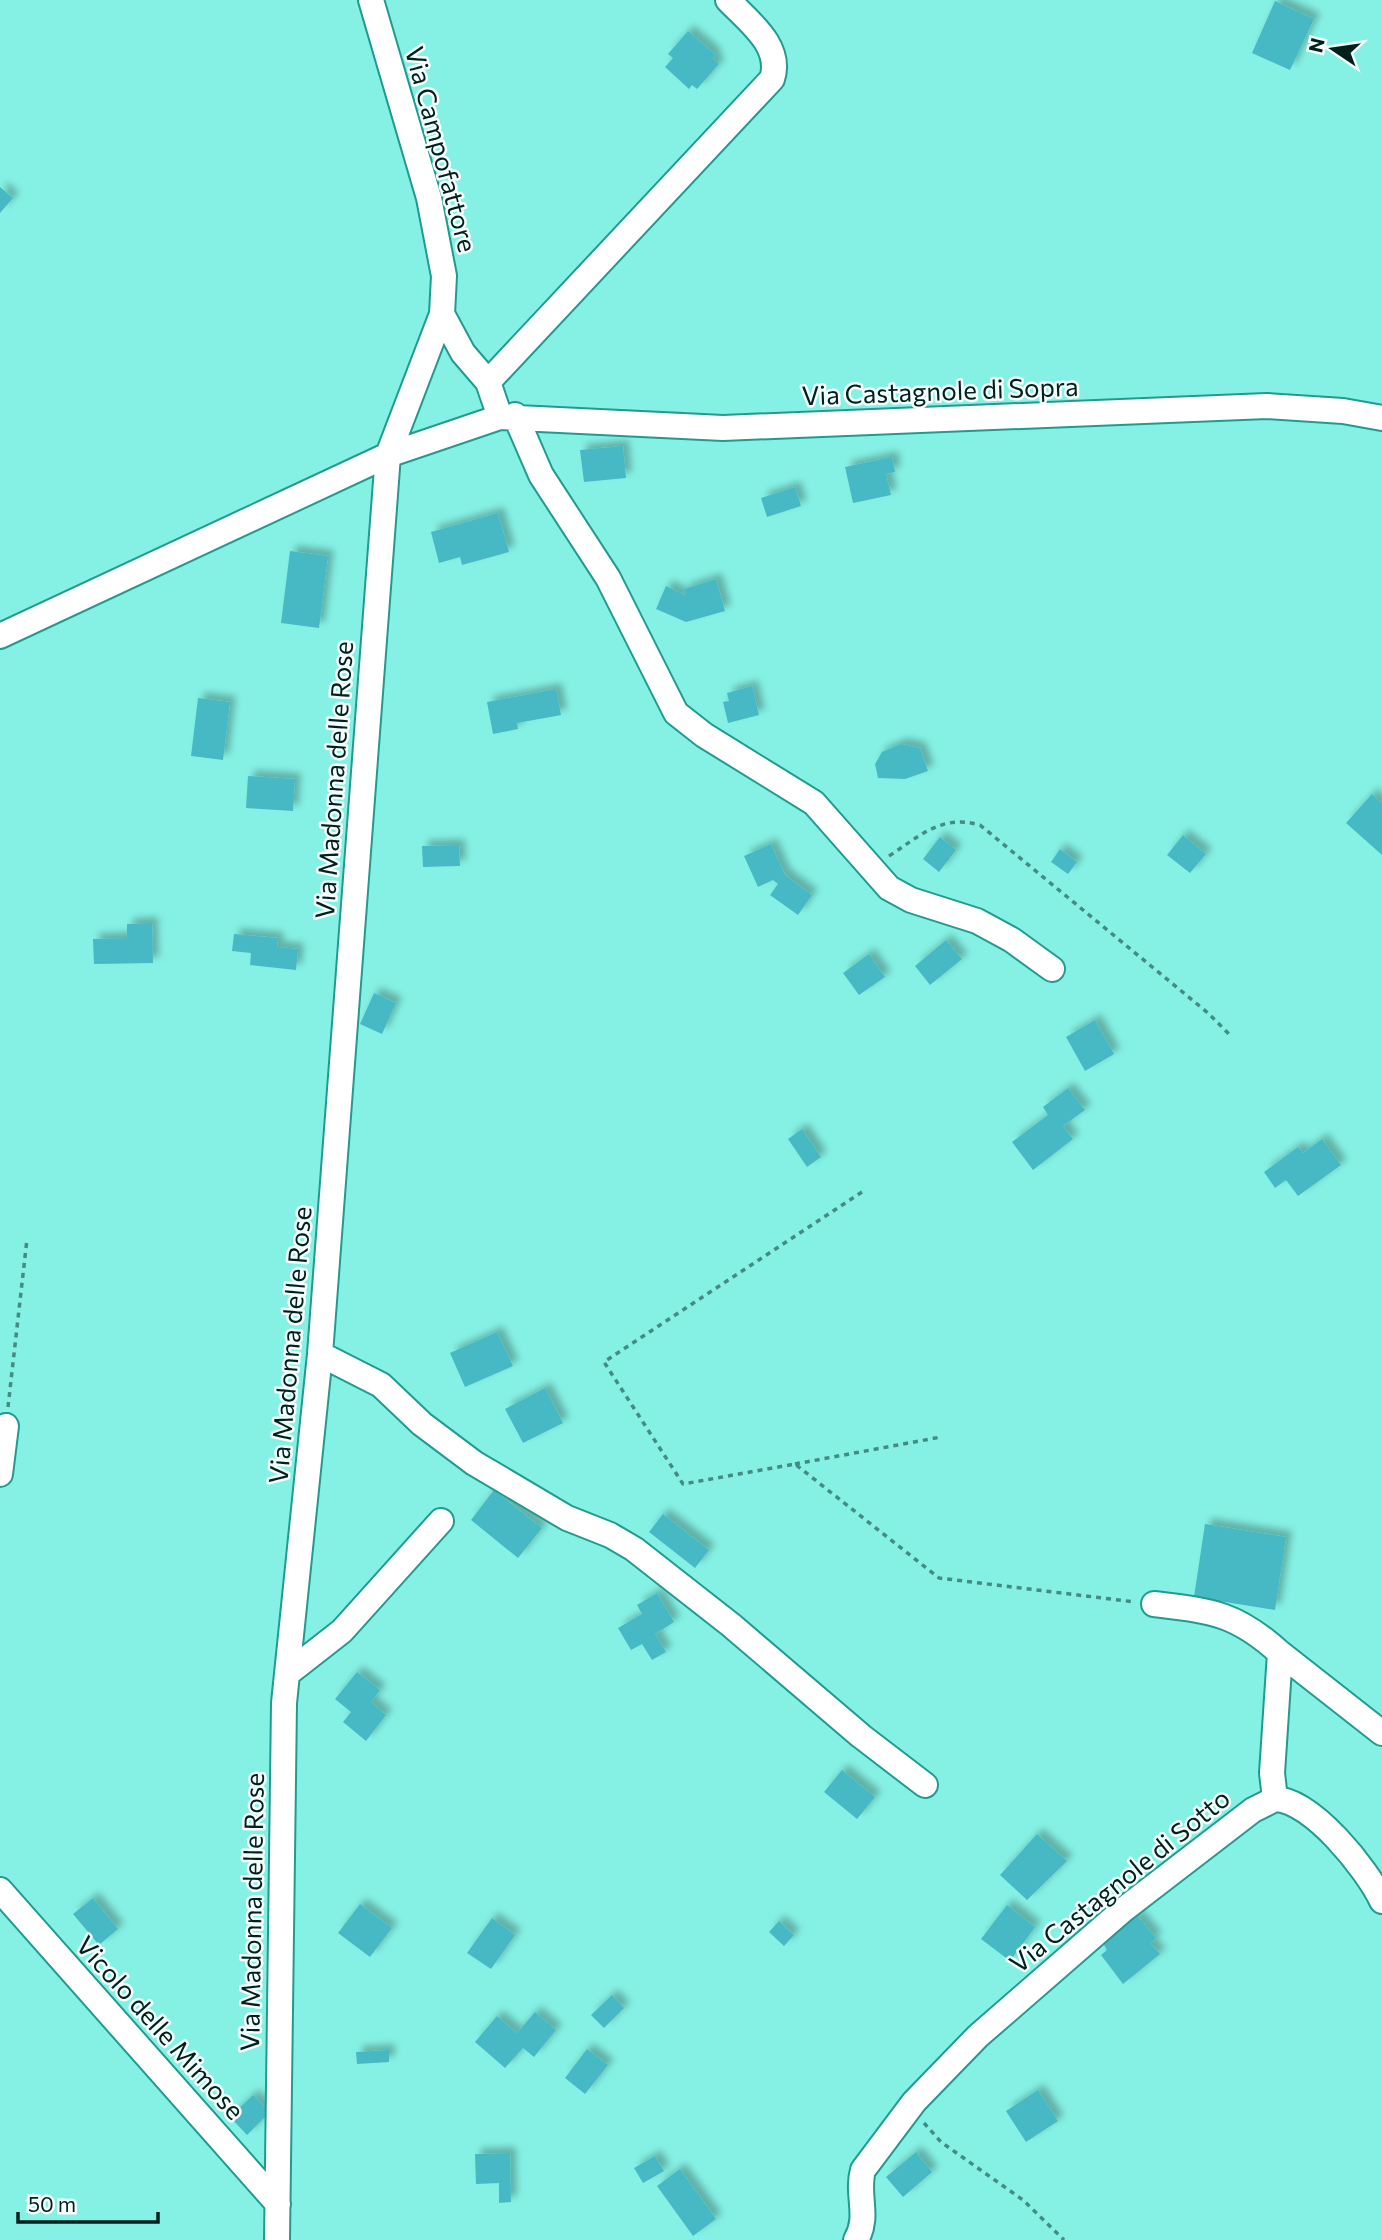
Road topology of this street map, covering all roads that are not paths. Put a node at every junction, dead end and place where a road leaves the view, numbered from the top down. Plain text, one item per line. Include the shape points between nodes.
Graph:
1 (371, 0) edge
2 (728, 0) edge
3 (442, 314) junction
4 (488, 382) junction
5 (507, 416) junction
6 (1382, 418) edge
7 (388, 455) junction
8 (0, 635) edge
9 (1052, 969) dead end
10 (320, 1354) junction
11 (6, 1426) road end
12 (0, 1474) edge
13 (441, 1521) dead end
14 (1154, 1604) road end
15 (1280, 1653) junction
16 (287, 1674) junction
17 (1382, 1733) edge
18 (925, 1785) dead end
19 (1275, 1799) junction
20 (1376, 1872) edge
21 (0, 1890) edge
22 (1382, 1901) edge
23 (278, 2204) junction
24 (277, 2240) edge
25 (856, 2240) edge

1 - 3 street, Via Campofattore via 429,198 444,276
2 - 4 street via 765,38 774,61 772,79
3 - 4 street via 463,354
3 - 7 street, Via Campofattore
4 - 5 street
5 - 6 street, Via Castagnole di Sopra via 723,428 1254,406 1324,409
5 - 7 street
5 - 9 street via 608,578 676,713 814,803 869,868 900,894 977,921
7 - 8 street
7 - 10 street, Via Madonna delle Rose
10 - 16 street, Via Madonna delle Rose
10 - 18 street via 381,1384 422,1424 474,1463 566,1518 634,1549
11 - 12 street
13 - 16 street via 342,1631
14 - 15 street via 1232,1618
15 - 17 street
15 - 19 street via 1272,1773
16 - 23 street, Via Madonna delle Rose via 282,1754
19 - 20 street via 1305,1809
19 - 25 street, Via Castagnole di Sotto via 1248,1814 1123,1910 978,2036 914,2102 863,2170 864,2219
20 - 22 street
21 - 23 street, Vicolo delle Mimose
23 - 24 street, Via Madonna delle Rose

